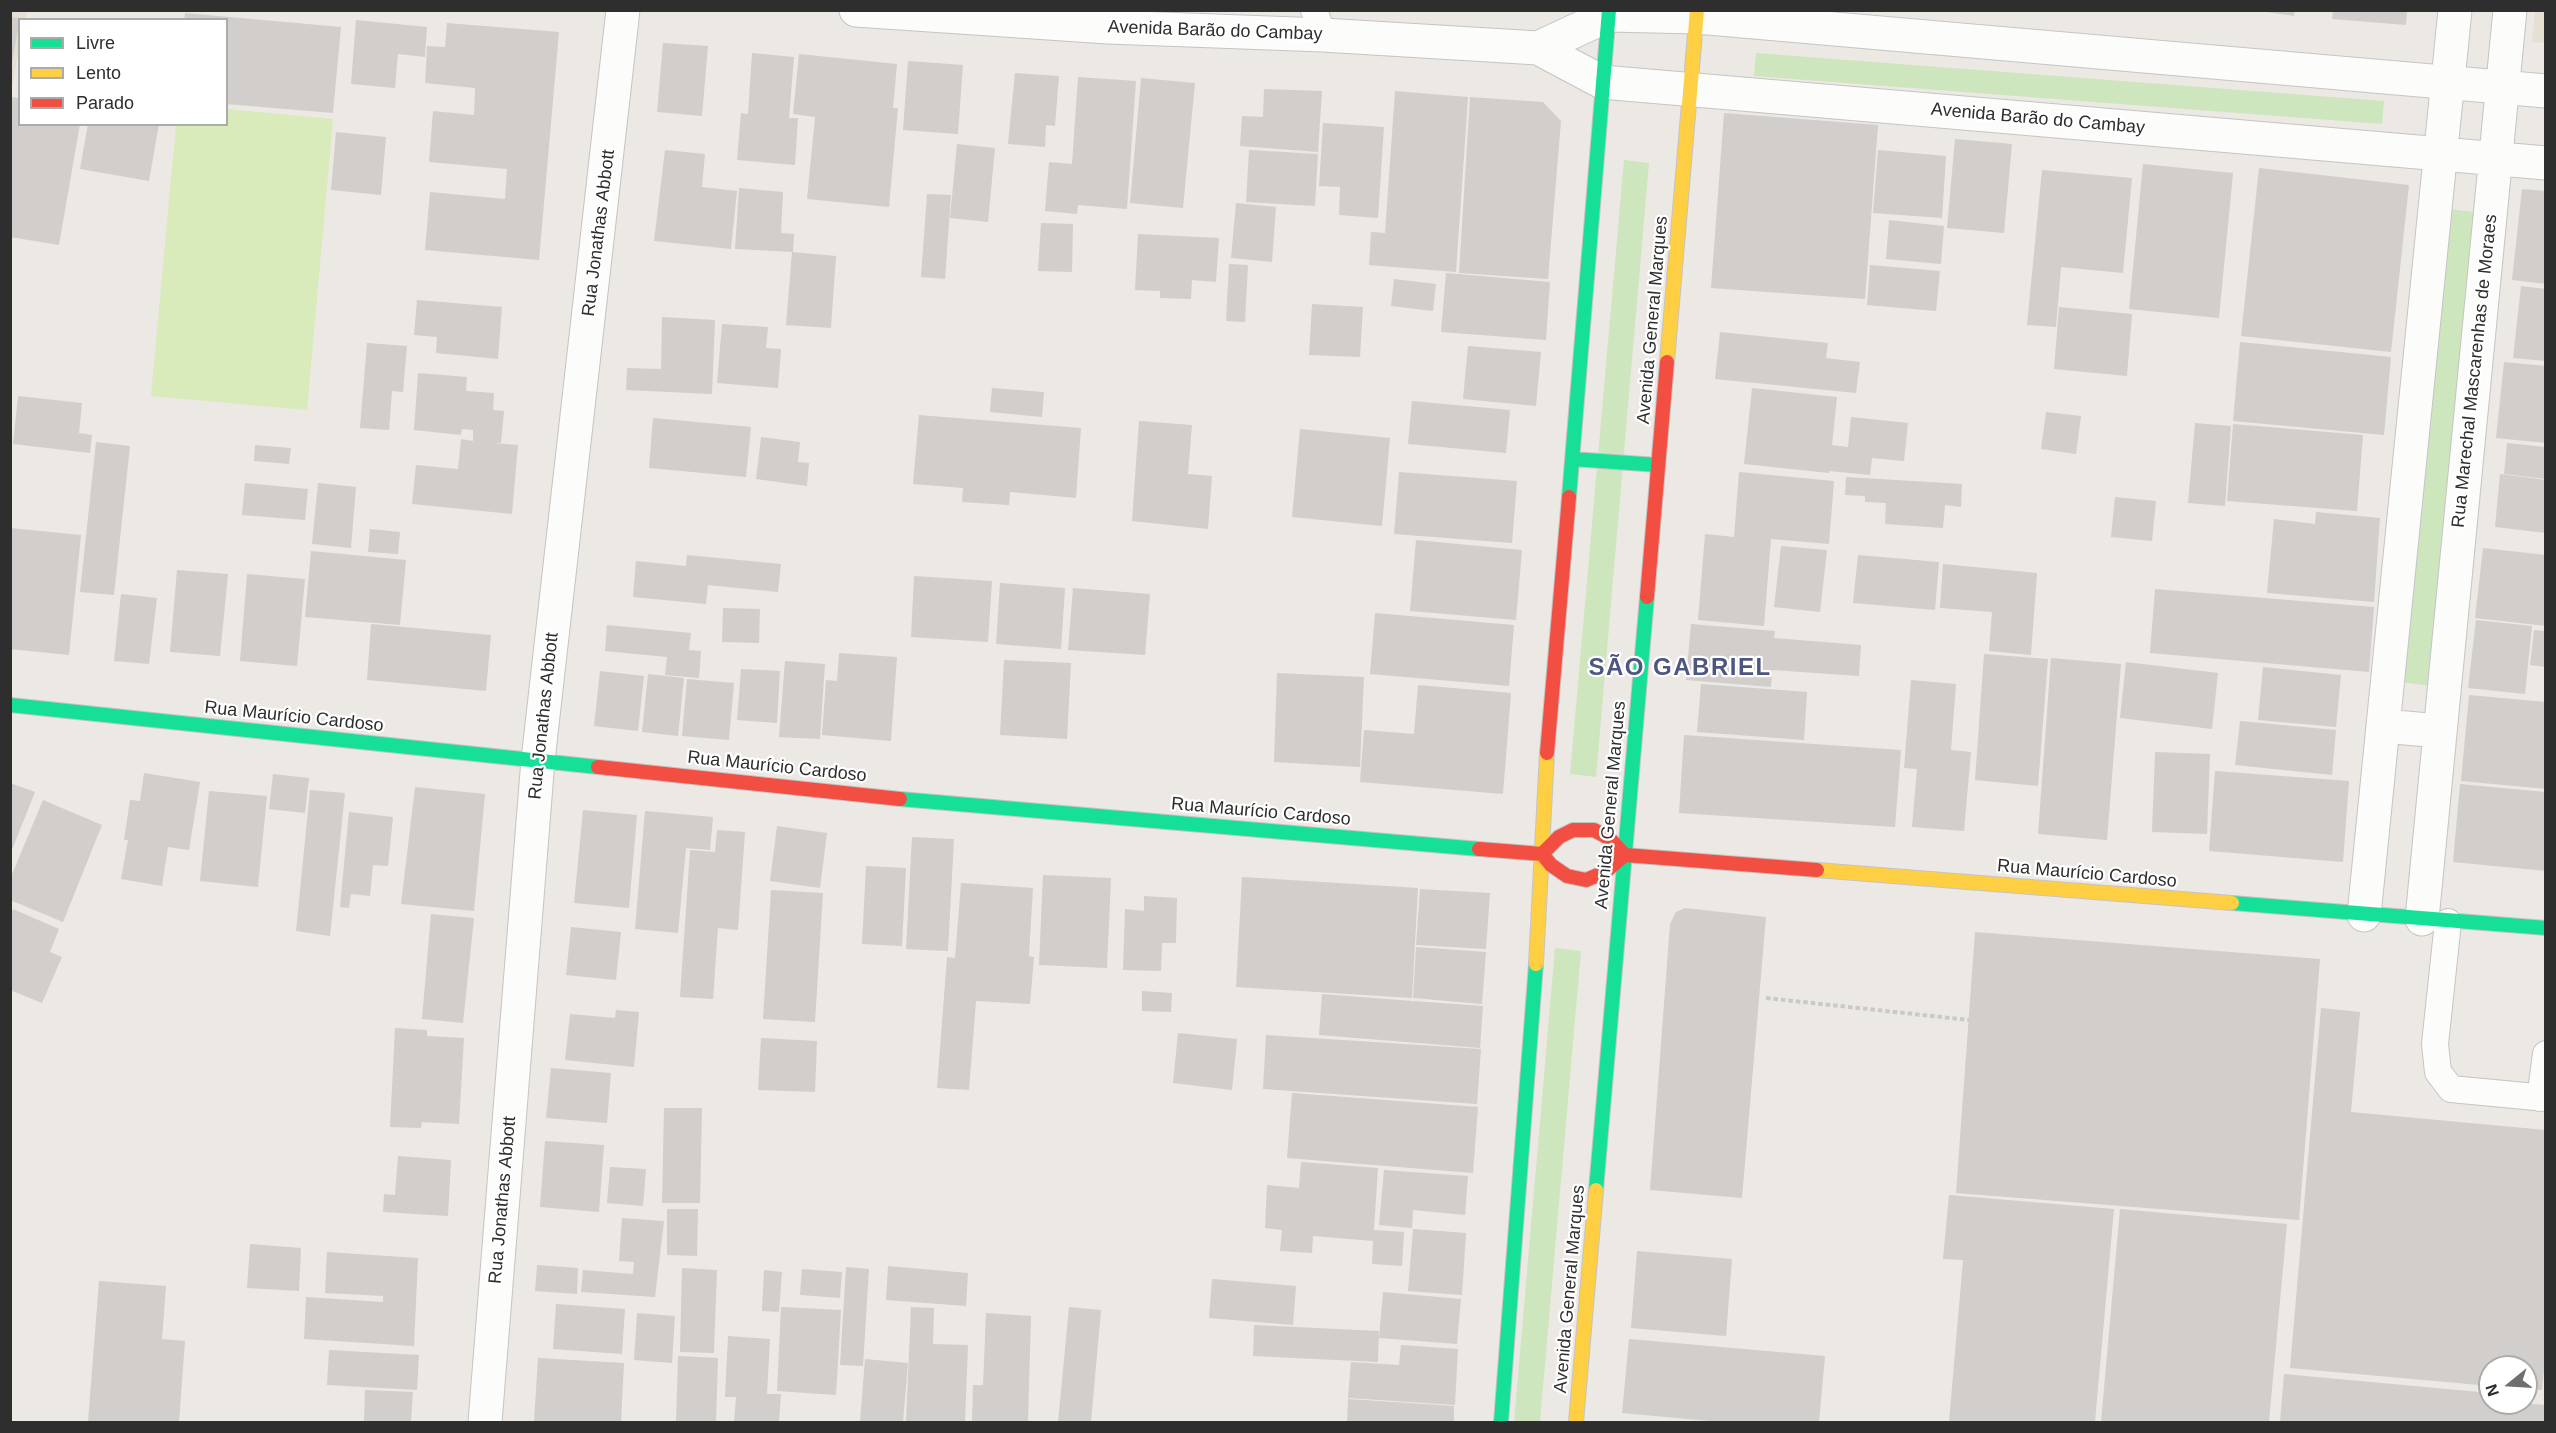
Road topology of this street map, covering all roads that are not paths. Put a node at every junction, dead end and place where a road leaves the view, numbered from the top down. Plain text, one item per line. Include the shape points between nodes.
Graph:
1 (623, 10) edge
2 (856, 10) edge
3 (2455, 10) edge
4 (2510, 10) edge
5 (1609, 13) edge
6 (1697, 14) edge
7 (1319, 23) edge
8 (1538, 48) junction
9 (1602, 81) junction
10 (2448, 82) junction
11 (2503, 87) junction
12 (1690, 89) junction
13 (2546, 91) edge
14 (2440, 154) junction
15 (2496, 159) junction
16 (2546, 163) edge
17 (1572, 459) junction
18 (1658, 465) junction
19 (10, 705) edge
20 (2383, 726) junction
21 (2440, 731) junction
22 (538, 760) junction
23 (1542, 854) junction
24 (1625, 855) junction
25 (2364, 915) junction
26 (2435, 921) junction
27 (2546, 928) edge
28 (2546, 1054) edge
29 (2543, 1098) edge
30 (485, 1422) edge
31 (1501, 1422) edge
32 (1576, 1422) edge

1 - 22 street, Rua Jonathas Abbott
2 - 7 street, Avenida Barão do Cambay via 1108,27
3 - 10 street
4 - 11 street, Rua Marechal Mascarenhas de Moraes
5 - 6 street, Avenida Barão do Cambay
5 - 8 street, Avenida Barão do Cambay
5 - 9 main road
6 - 10 street, Avenida Barão do Cambay
6 - 12 main road, Avenida General Marques
7 - 8 street, Avenida Barão do Cambay
8 - 9 street, Avenida Barão do Cambay
9 - 12 street, Avenida Barão do Cambay
9 - 17 main road
10 - 11 street, Avenida Barão do Cambay
10 - 14 street
11 - 13 street, Avenida Barão do Cambay
11 - 15 street, Rua Marechal Mascarenhas de Moraes
12 - 14 street, Avenida Barão do Cambay
12 - 18 main road, Avenida General Marques
14 - 15 street, Avenida Barão do Cambay
14 - 20 street
15 - 16 street, Avenida Barão do Cambay
15 - 21 street, Rua Marechal Mascarenhas de Moraes
17 - 18 main road
17 - 23 main road
18 - 24 main road, Avenida General Marques
19 - 22 main road, Rua Maurício Cardoso
20 - 21 street
20 - 25 street
21 - 26 street, Rua Marechal Mascarenhas de Moraes
22 - 23 main road, Rua Maurício Cardoso via 952,804
22 - 30 street, Rua Jonathas Abbott
23 - 24 main road via 1567,876 1586,880 1605,873
23 - 24 main road via 1559,837 1574,830 1594,830 1609,838
23 - 31 main road
24 - 25 main road, Rua Maurício Cardoso
24 - 32 main road, Avenida General Marques
25 - 26 main road, Rua Maurício Cardoso
26 - 27 main road, Rua Maurício Cardoso
26 - 29 lane via 2438,1072 2451,1089
28 - 29 lane

